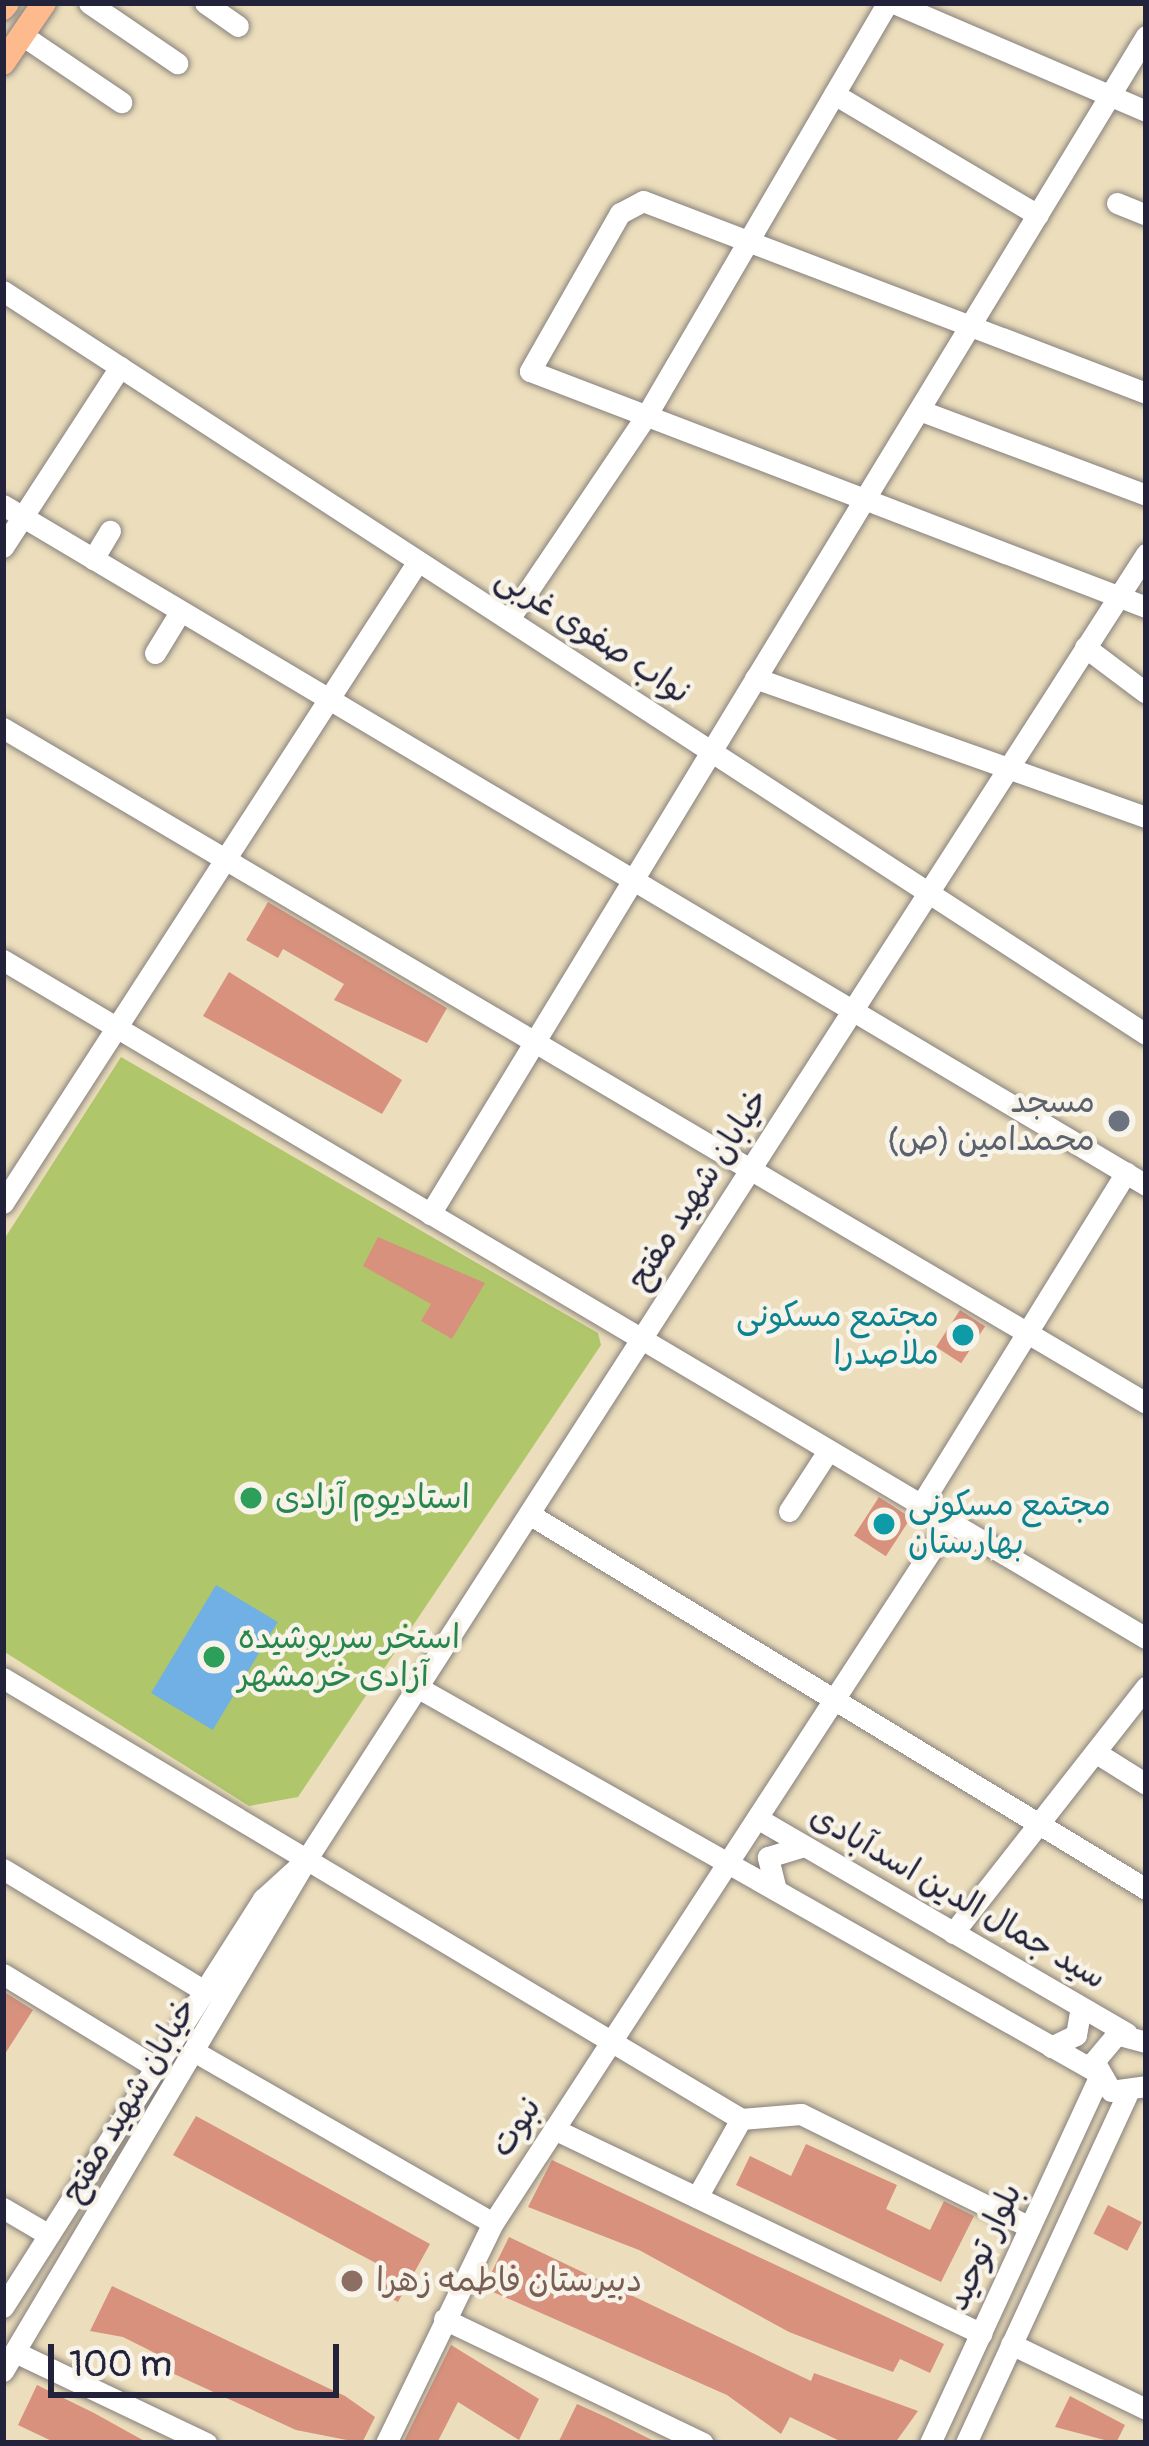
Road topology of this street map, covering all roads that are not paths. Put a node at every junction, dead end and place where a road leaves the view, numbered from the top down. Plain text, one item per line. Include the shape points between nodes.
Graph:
1 (44, 3) edge
2 (89, 3) edge
3 (205, 3) edge
4 (890, 3) edge
5 (238, 26) dead end
6 (22, 35) junction
7 (1146, 36) edge
8 (3, 63) edge
9 (177, 63) dead end
10 (834, 94) junction
11 (1110, 96) junction
12 (121, 102) dead end
13 (1146, 111) edge
14 (1118, 203) dead end
15 (1038, 215) junction
16 (1146, 215) edge
17 (747, 244) junction
18 (3, 291) edge
19 (969, 327) junction
20 (120, 367) junction
21 (1146, 393) edge
22 (920, 410) junction
23 (646, 416) junction
24 (1146, 495) edge
25 (864, 499) junction
26 (13, 511) edge
27 (110, 531) dead end
28 (3, 547) edge
29 (1146, 554) edge
30 (93, 559) junction
31 (418, 560) junction
32 (1118, 596) junction
33 (1146, 607) edge
34 (180, 612) junction
35 (509, 620) junction
36 (1085, 647) junction
37 (155, 653) dead end
38 (755, 678) junction
39 (1146, 693) edge
40 (328, 701) junction
41 (3, 728) edge
42 (711, 751) junction
43 (1009, 768) junction
44 (1146, 818) edge
45 (228, 855) junction
46 (632, 880) junction
47 (928, 893) junction
48 (3, 960) edge
49 (853, 1010) junction
50 (117, 1027) junction
51 (1146, 1034) edge
52 (536, 1040) junction
53 (752, 1168) junction
54 (1126, 1173) junction
55 (1146, 1185) edge
56 (3, 1203) edge
57 (430, 1214) junction
58 (1028, 1331) junction
59 (640, 1340) junction
60 (1146, 1403) edge
61 (828, 1451) junction
62 (920, 1506) junction
63 (789, 1511) dead end
64 (529, 1514) junction
65 (949, 1523) junction
66 (1146, 1638) edge
67 (3, 1678) edge
68 (417, 1687) junction
69 (1146, 1688) edge
70 (834, 1700) junction
71 (1095, 1753) junction
72 (1146, 1784) edge
73 (757, 1818) junction
74 (1040, 1824) junction
75 (804, 1846) junction
76 (306, 1860) junction
77 (728, 1863) junction
78 (3, 1869) edge
79 (1146, 1889) edge
80 (779, 1893) junction
81 (953, 1933) junction
82 (3, 1974) edge
83 (206, 1992) junction
84 (1081, 2007) junction
85 (1136, 2038) edge
86 (613, 2042) junction
87 (1051, 2047) junction
88 (197, 2053) junction
89 (157, 2068) junction
90 (1097, 2075) junction
91 (1141, 2089) edge
92 (741, 2119) junction
93 (554, 2129) junction
94 (697, 2197) junction
95 (3, 2208) edge
96 (494, 2223) junction
97 (1030, 2227) junction
98 (50, 2235) junction
99 (3, 2307) edge
100 (444, 2319) junction
101 (981, 2333) junction
102 (1011, 2344) junction
103 (9, 2361) edge
104 (1146, 2409) edge
105 (206, 2443) edge
106 (386, 2443) edge
107 (703, 2443) edge
108 (930, 2443) edge
109 (966, 2443) edge

1 - 6 main road
2 - 9 street
3 - 5 street
4 - 10 street
4 - 11 street
6 - 8 main road
6 - 12 street
7 - 11 street
10 - 15 street
10 - 17 street
11 - 13 street
11 - 15 street
14 - 16 street
15 - 19 street
17 - 19 street
17 - 23 street
17 - 23 street via 631,203 530,371
18 - 20 street, نواب صفوی غربی
19 - 21 street
19 - 22 street
20 - 26 street
20 - 31 street, نواب صفوی غربی
22 - 24 street
22 - 25 street
23 - 25 street
23 - 35 street
25 - 32 street
25 - 38 street
26 - 28 street
26 - 30 street
27 - 30 street
29 - 32 street, خیابان شهید مفتح
30 - 34 street
31 - 35 street, نواب صفوی غربی
31 - 40 street
32 - 33 street
32 - 36 street, خیابان شهید مفتح
34 - 37 street
34 - 40 street
35 - 42 street, نواب صفوی غربی
36 - 39 street
36 - 43 street, خیابان شهید مفتح
38 - 42 street
38 - 43 street
40 - 45 street
40 - 46 street
41 - 45 street
42 - 46 street
42 - 47 street, نواب صفوی غربی
43 - 44 street
43 - 47 street, خیابان شهید مفتح
45 - 50 street
45 - 52 street
46 - 49 street
46 - 52 street
47 - 49 street, خیابان شهید مفتح
47 - 51 street, نواب صفوی غربی
48 - 50 street
49 - 53 street, خیابان شهید مفتح
49 - 54 street
50 - 56 street
50 - 57 street
52 - 53 street
52 - 57 street
53 - 58 street
53 - 59 street, خیابان شهید مفتح
54 - 55 street
54 - 58 street
57 - 59 street
58 - 60 street
58 - 62 street
59 - 61 street
59 - 64 street, خیابان شهید مفتح
61 - 62 street
61 - 63 street
62 - 65 street
64 - 68 street, خیابان شهید مفتح
64 - 70 street
65 - 66 street
65 - 70 street, نبوت
67 - 76 street
68 - 76 street, خیابان شهید مفتح
68 - 77 street
69 - 71 street
70 - 73 street, نبوت
70 - 74 street
71 - 72 street
71 - 74 street
73 - 75 street, سید جمال الدین اسدآبادی
73 - 77 street, نبوت
74 - 79 street
74 - 81 street
75 - 80 street via 768,1857
75 - 81 street, سید جمال الدین اسدآبادی
76 - 83 street, خیابان شهید مفتح via 263,1899
76 - 86 street
76 - 88 street, خیابان شهید مفتح
77 - 80 street
77 - 86 street, نبوت
78 - 83 street
80 - 87 street
81 - 84 street, سید جمال الدین اسدآبادی
82 - 89 street
83 - 89 street, خیابان شهید مفتح
84 - 85 street, سید جمال الدین اسدآبادی
84 - 87 street via 1076,2035
85 - 90 street, بلوار توحید via 1102,2044
86 - 92 street
86 - 93 street, نبوت
87 - 90 street
88 - 96 street
88 - 103 street, خیابان شهید مفتح
89 - 98 street, خیابان شهید مفتح
90 - 91 street
90 - 97 street, بلوار توحید
91 - 102 street, بلوار توحید
92 - 94 street
92 - 97 street via 801,2114
93 - 94 street
93 - 96 street, نبوت
94 - 101 street
95 - 98 street
96 - 100 street, نبوت
97 - 101 street, بلوار توحید
98 - 99 street, خیابان شهید مفتح
100 - 106 street, نبوت
100 - 107 street
101 - 108 street, بلوار توحید
102 - 104 street
102 - 109 street, بلوار توحید
103 - 105 street

